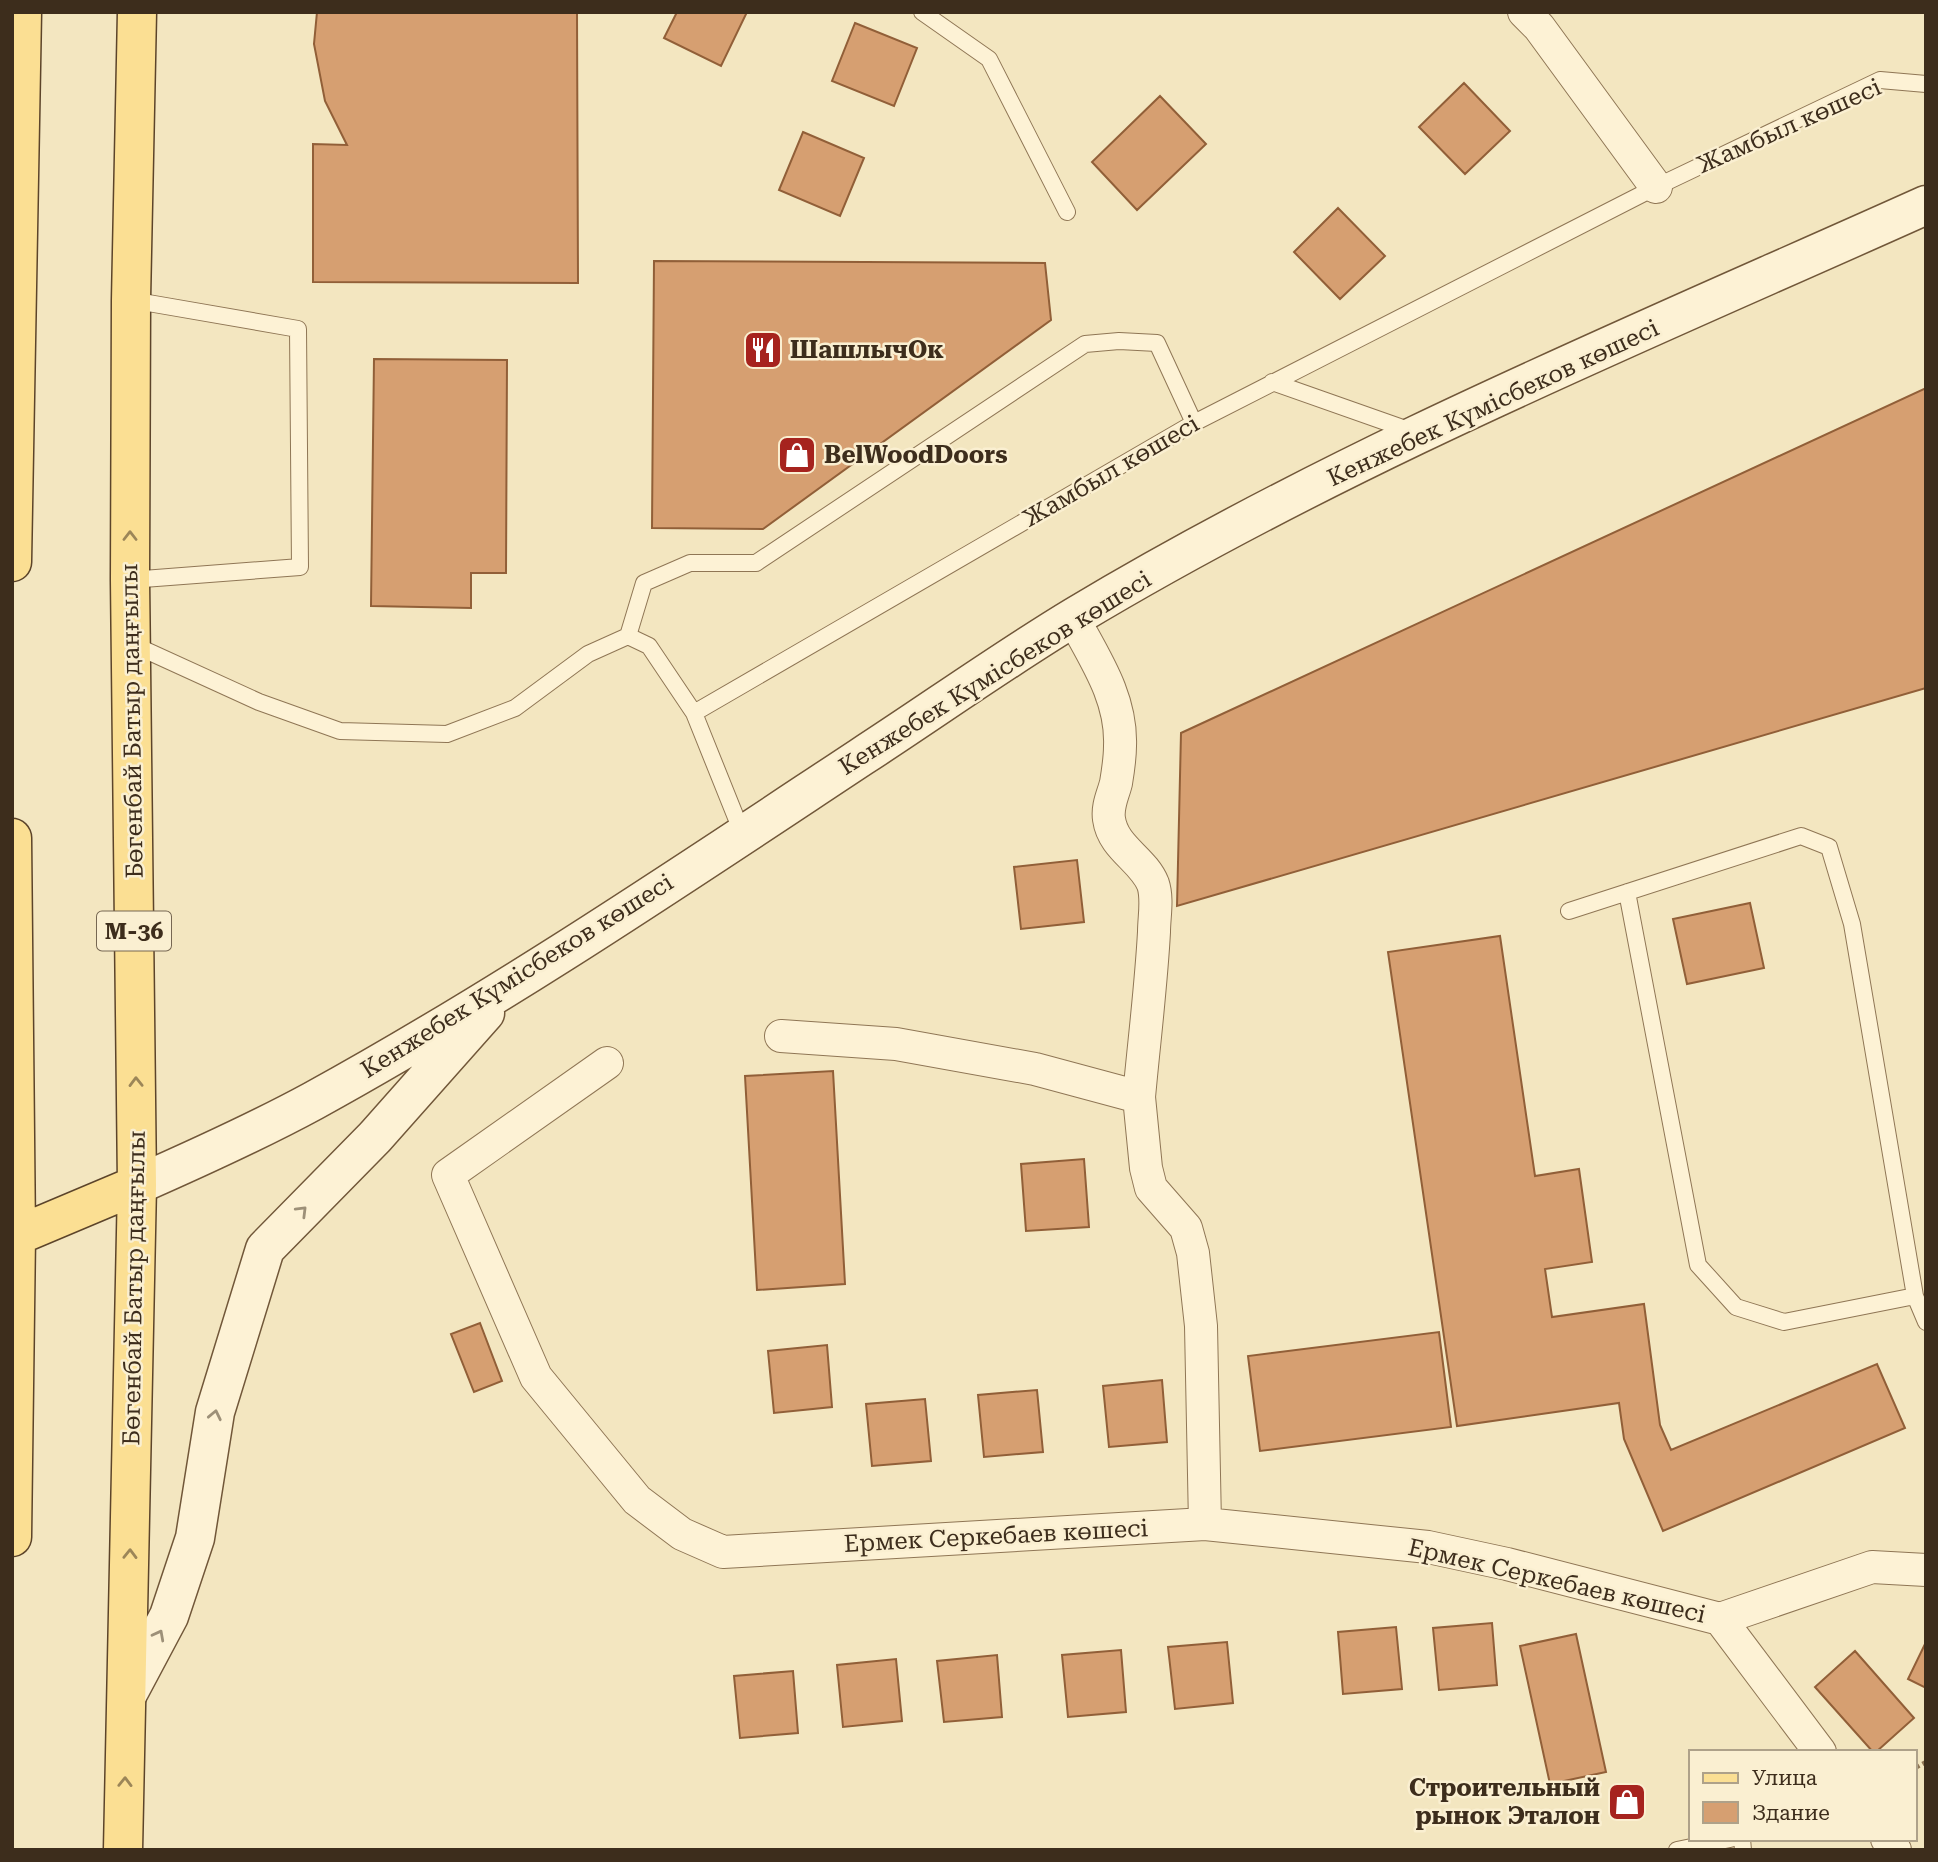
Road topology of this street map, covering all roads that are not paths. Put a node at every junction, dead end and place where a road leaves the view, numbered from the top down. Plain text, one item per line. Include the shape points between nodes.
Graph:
1 (22, 12) edge
2 (137, 12) edge
3 (922, 12) edge
4 (1524, 12) edge
5 (1926, 84) edge
6 (1656, 187) junction
7 (1926, 205) edge
8 (1067, 212) dead end
9 (131, 300) junction
10 (1272, 382) junction
11 (1194, 423) junction
12 (1420, 433) junction
13 (12, 562) edge
14 (130, 580) junction
15 (1073, 618) junction
16 (628, 636) junction
17 (132, 644) junction
18 (694, 713) junction
19 (743, 835) junction
20 (13, 852) edge
21 (1627, 892) junction
22 (1569, 911) dead end
23 (508, 987) junction
24 (781, 1036) dead end
25 (607, 1063) dead end
26 (1139, 1097) junction
27 (137, 1185) junction
28 (14, 1236) edge
29 (1915, 1296) junction
30 (1926, 1322) edge
31 (1205, 1524) junction
32 (12, 1537) edge
33 (1926, 1570) edge
34 (1720, 1619) junction
35 (127, 1695) junction
36 (1818, 1750) edge
37 (1720, 1841) edge
38 (123, 1850) edge
39 (1677, 1850) edge

1 - 13 main road
2 - 9 main road, Бөгенбай Батыр даңғылы / M-36
3 - 8 lane via 989,60
4 - 6 street
5 - 6 lane, Жамбыл көшесі via 1880,80
6 - 10 lane, Жамбыл көшесі
7 - 12 street, Кенжебек Күмісбеков көшесі
14 -> 9 main road, Бөгенбай Батыр даңғылы / M-36
9 - 14 lane via 298,329 300,566
10 - 11 lane, Жамбыл көшесі
10 - 12 lane
11 - 16 lane via 1157,343 1085,344 756,563 690,563 644,583
11 - 18 lane, Жамбыл көшесі
12 - 15 street, Кенжебек Күмісбеков көшесі via 1201,545
14 - 17 main road, Бөгенбай Батыр даңғылы / M-36
15 - 19 street, Кенжебек Күмісбеков көшесі
15 - 26 street via 1118,711 1121,746 1109,805 1111,828 1115,840 1148,875 1155,898
16 - 17 lane via 588,654 514,708 447,734 341,731 259,702
16 - 18 lane via 649,646
27 -> 17 main road, Бөгенбай Батыр даңғылы / M-36
18 - 19 lane
19 - 23 street, Кенжебек Күмісбеков көшесі
20 - 28 main road
21 - 22 lane
21 - 29 lane via 1698,1265 1736,1307 1784,1322
21 - 29 lane via 1801,836 1829,847 1852,924
23 - 27 street, Кенжебек Күмісбеков көшесі via 312,1102
35 -> 23 street via 169,1616 195,1538 215,1412 265,1249 375,1137
24 - 26 street via 896,1044 1035,1069
25 - 31 street, Ермек Серкебаев көшесі via 448,1175 536,1377 637,1500 682,1534 723,1552
26 - 31 street via 1151,1188 1186,1228 1194,1253 1201,1326
27 - 28 main road
35 -> 27 main road, Бөгенбай Батыр даңғылы / M-36
28 - 32 main road
29 - 30 lane
31 - 34 street, Ермек Серкебаев көшесі via 1427,1547
33 - 34 street, Ермек Серкебаев көшесі via 1872,1567
34 - 36 street
38 -> 35 main road, Бөгенбай Батыр даңғылы / M-36
37 - 39 lane

